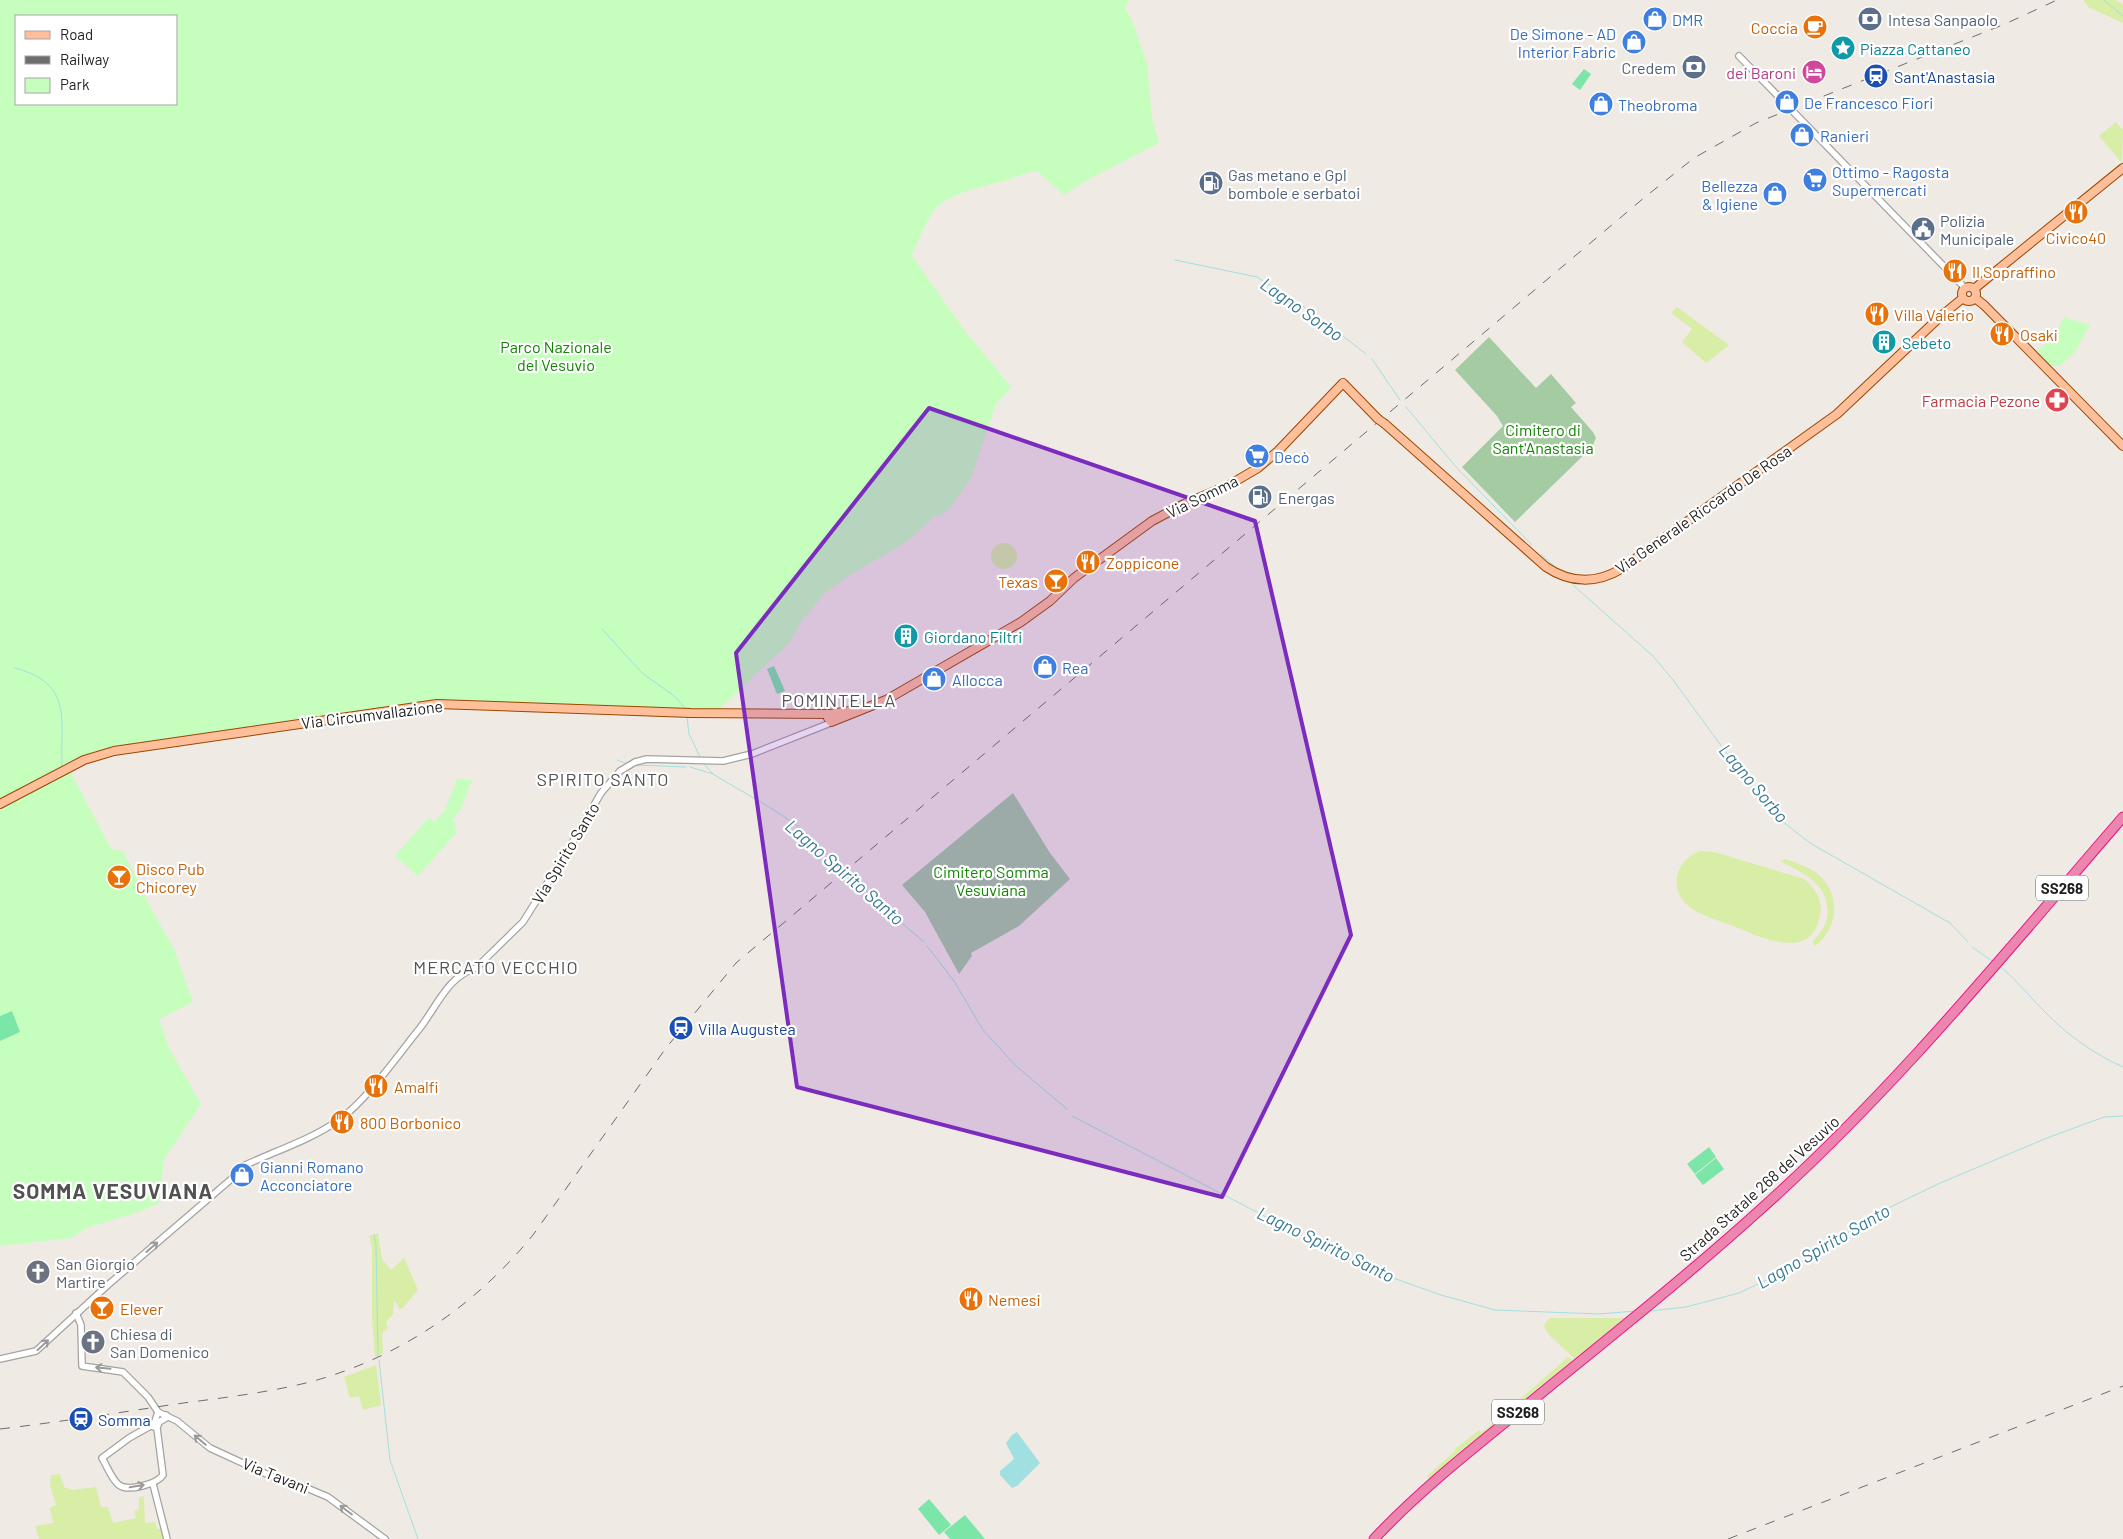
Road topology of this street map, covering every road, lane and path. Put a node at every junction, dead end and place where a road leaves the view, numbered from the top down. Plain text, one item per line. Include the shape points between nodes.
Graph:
1 (1739, 56) dead end
2 (2123, 168) edge
3 (1965, 288) junction
4 (1974, 289) junction
5 (1963, 298) junction
6 (1975, 298) junction
7 (1343, 383) joint
8 (2123, 446) edge
9 (831, 718) junction
10 (0, 804) edge
11 (2123, 817) edge
12 (76, 1314) junction
13 (0, 1358) edge
14 (158, 1412) junction
15 (166, 1415) junction
16 (154, 1427) junction
17 (153, 1484) junction
18 (167, 1539) edge
19 (385, 1539) edge
20 (1374, 1539) edge

1 - 3 street
2 - 4 main road
3 - 4 main road
3 - 5 main road
4 - 6 main road
5 - 6 main road via 1969,301
5 - 7 main road, Via Generale Riccardo De Rosa via 1837,414 1621,569 1597,579 1570,578 1546,567 1381,421
6 - 8 main road
7 - 9 main road, Via Somma via 1258,468 1230,485 1152,521 1020,622 913,685 863,709
9 - 10 main road, Via Circumvallazione via 818,715 437,704 114,751 69,767
12 -> 9 street, Via Spirito Santo via 236,1175 239,1168 322,1130 346,1114 424,1022 453,981 476,968 523,922 601,793 620,771 647,759 723,761 752,754 820,727
11 - 20 highway, Strada Statale 268 del Vesuvio / SS268 via 1922,1049 1855,1119 1696,1266 1442,1475
13 -> 12 street via 36,1352
14 -> 12 street via 123,1372 82,1366 81,1325
14 - 15 street, Via Tavani
14 - 16 street
15 - 16 street
19 -> 15 street, Via Tavani via 328,1497 273,1477 210,1448
16 - 17 street via 164,1475
16 -> 17 street via 123,1442 102,1458 119,1485 126,1488
17 - 18 street

